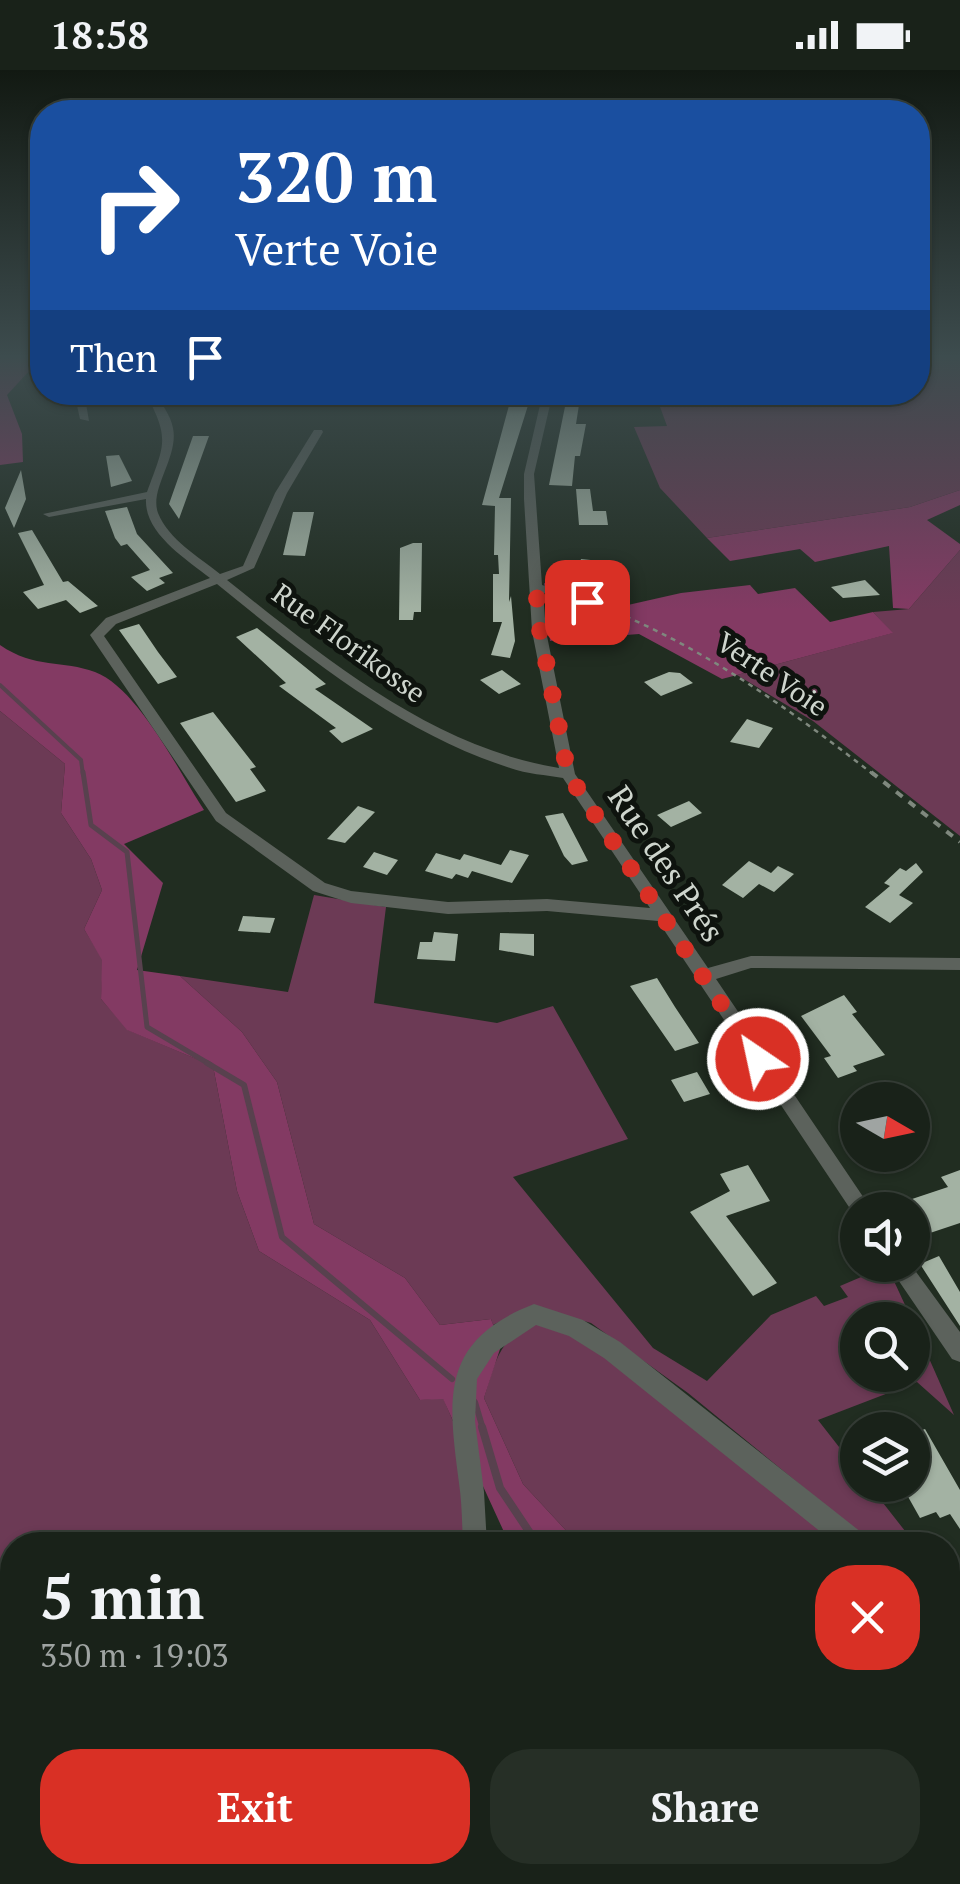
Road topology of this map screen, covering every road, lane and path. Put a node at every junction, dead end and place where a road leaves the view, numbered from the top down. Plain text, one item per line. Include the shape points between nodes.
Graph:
1 (169, 442) edge
2 (312, 442) edge
3 (536, 442) edge
4 (152, 494) junction
5 (48, 514) dead end
6 (219, 579) junction
7 (536, 587) junction
8 (587, 602) joint
9 (568, 774) junction
10 (960, 842) edge
11 (661, 915) junction
12 (960, 964) edge
13 (702, 976) junction
14 (850, 1192) edge
15 (911, 1282) edge
16 (960, 1350) edge
17 (474, 1532) edge
18 (841, 1532) edge

1 - 4 street
2 - 6 street, Rue Florikosse via 253,562
3 - 7 street, Rue des Prés via 529,474
4 - 5 street
4 - 6 street, Rue Florikosse via 152,511 172,542
6 - 9 street, Rue Florikosse via 379,702 527,768
6 - 11 street via 111,620 97,635 220,817 319,887 350,898
7 - 8 street
7 - 9 street, Rue des Prés
8 - 10 path, Verte Voie via 665,632
9 - 11 street, Rue des Prés
11 - 13 street, Rue des Prés
12 - 13 street via 751,962
13 - 14 street, Rue des Prés
15 - 16 street
17 - 18 street via 459,1407 462,1382 474,1357 499,1332 534,1314 576,1327 612,1350

